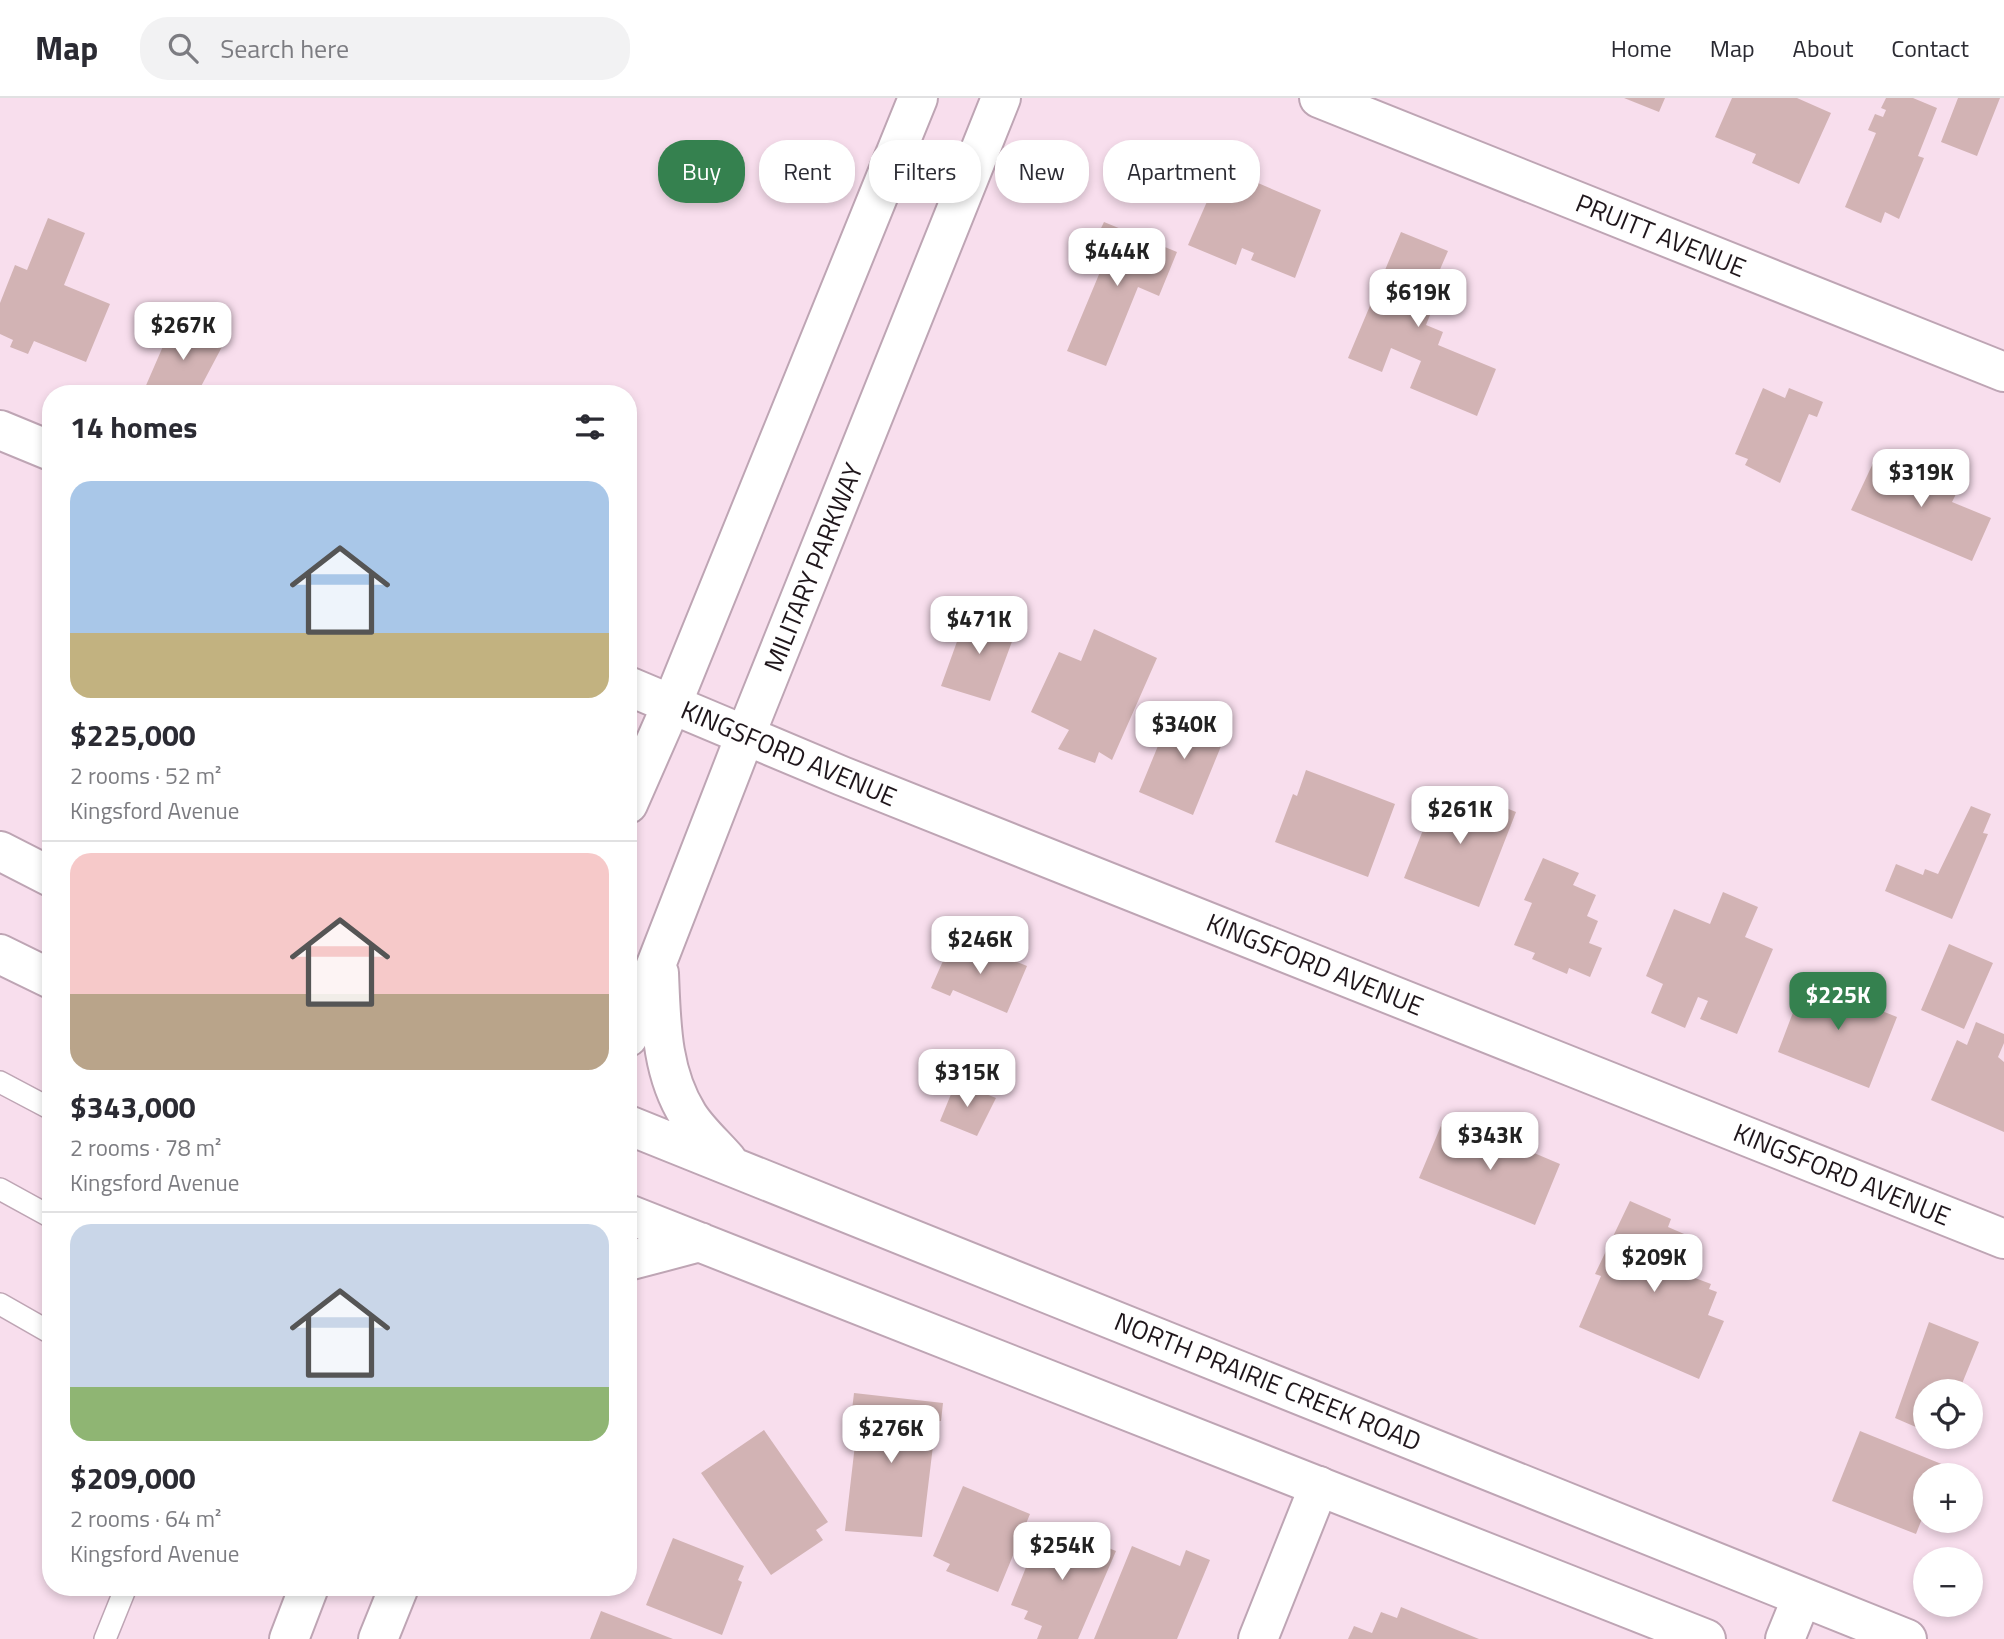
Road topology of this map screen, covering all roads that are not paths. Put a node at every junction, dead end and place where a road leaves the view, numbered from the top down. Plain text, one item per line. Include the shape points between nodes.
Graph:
1 (918, 98) edge
2 (1001, 98) edge
3 (1319, 98) edge
4 (2004, 372) edge
5 (0, 430) edge
6 (42, 447) edge
7 (637, 690) edge
8 (672, 704) junction
9 (745, 736) junction
10 (637, 784) edge
11 (0, 851) edge
12 (42, 872) edge
13 (2, 958) edge
14 (659, 960) junction
15 (42, 975) edge
16 (637, 1015) edge
17 (0, 1082) edge
18 (42, 1104) edge
19 (637, 1128) edge
20 (730, 1164) junction
21 (0, 1189) edge
22 (42, 1212) edge
23 (637, 1218) edge
24 (2004, 1239) edge
25 (700, 1242) junction
26 (637, 1259) edge
27 (0, 1304) edge
28 (42, 1328) edge
29 (1319, 1486) junction
30 (122, 1596) edge
31 (306, 1596) edge
32 (395, 1596) edge
33 (1802, 1597) junction
34 (105, 1639) edge
35 (289, 1639) edge
36 (378, 1639) edge
37 (1258, 1639) edge
38 (1706, 1639) edge
39 (1785, 1639) edge
40 (1907, 1639) edge

1 - 8 main road
2 - 9 main road, MILITARY PARKWAY
3 - 4 main road, PRUITT AVENUE
5 - 6 main road
7 - 8 main road, KINGSFORD AVENUE
8 - 9 main road, KINGSFORD AVENUE
8 - 10 main road
9 - 14 main road, MILITARY PARKWAY
9 - 24 main road, KINGSFORD AVENUE
11 - 12 main road
13 - 15 main road
14 - 16 main road, MILITARY PARKWAY
14 - 20 main road via 661,1028 675,1091 688,1116
17 - 18 lane
19 - 20 main road, NORTH PRAIRIE CREEK ROAD
20 - 33 main road, NORTH PRAIRIE CREEK ROAD
21 - 22 lane
23 - 25 main road
25 - 26 main road
25 - 29 main road
27 - 28 lane
29 - 37 main road
29 - 38 main road
30 - 34 lane
31 - 35 main road
32 - 36 main road
33 - 39 main road
33 - 40 main road, NORTH PRAIRIE CREEK ROAD

